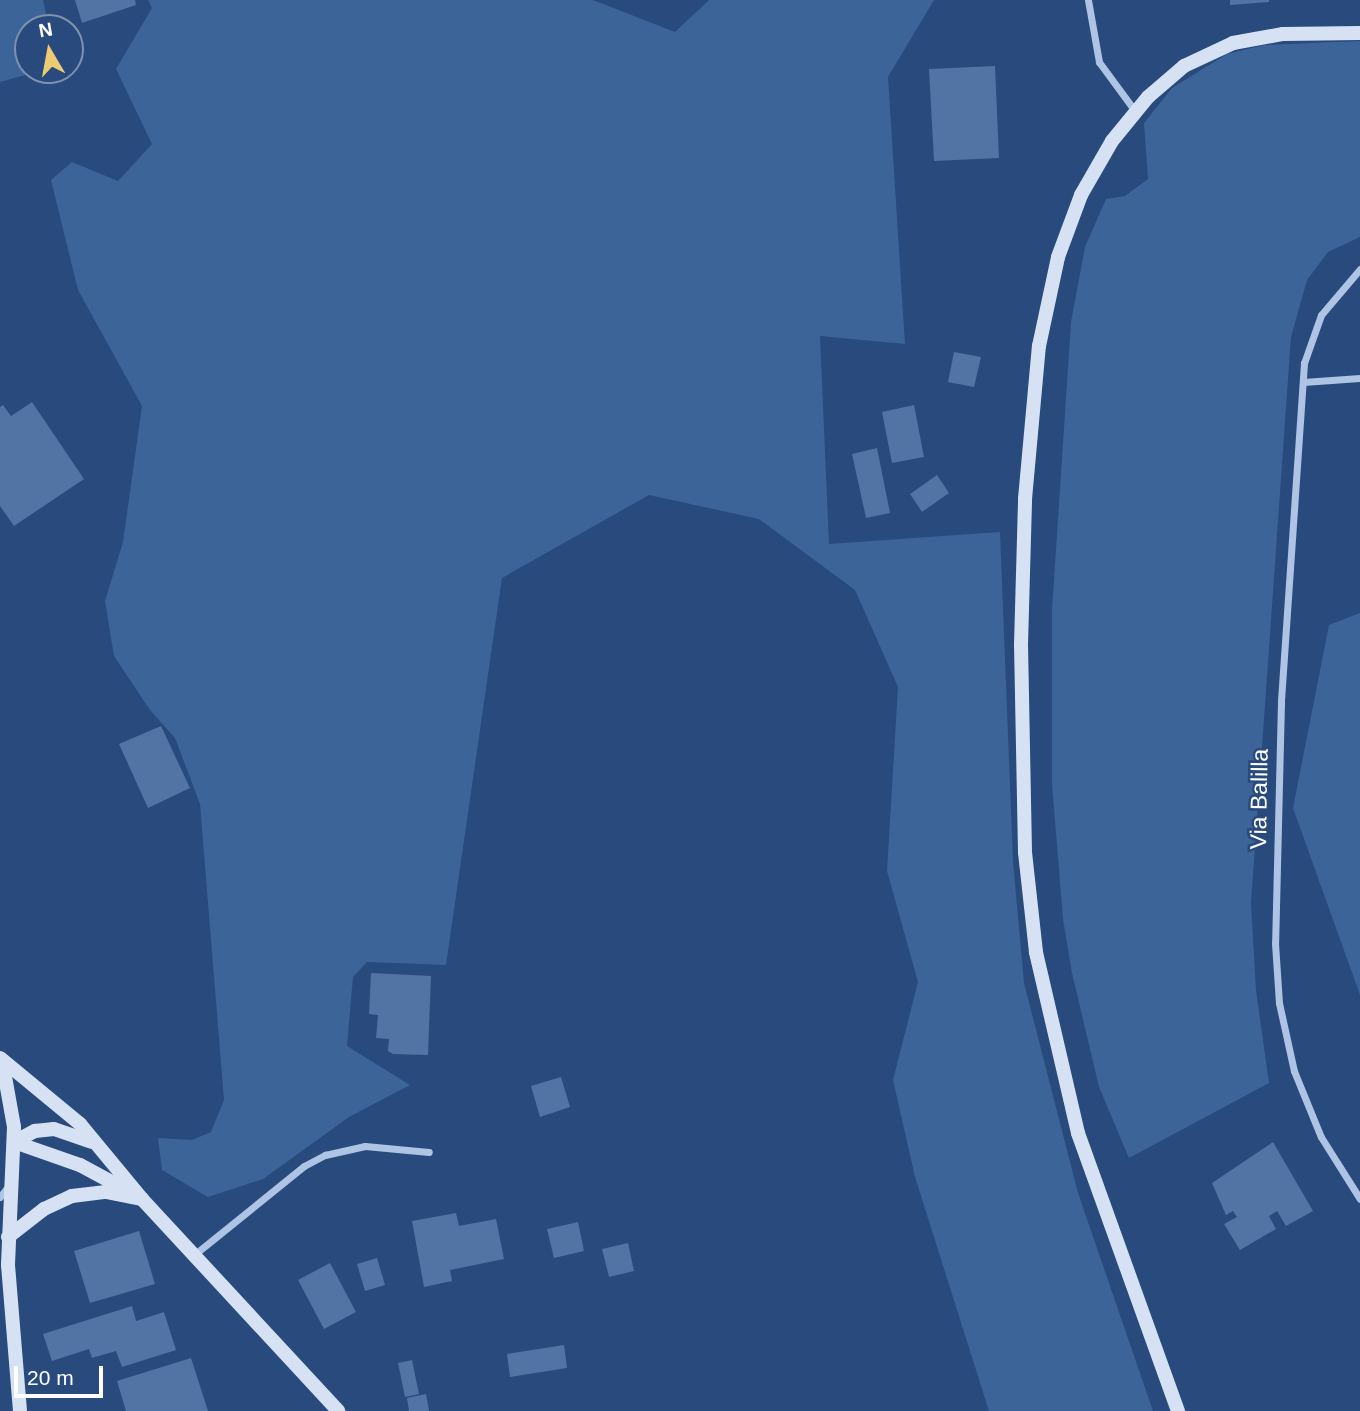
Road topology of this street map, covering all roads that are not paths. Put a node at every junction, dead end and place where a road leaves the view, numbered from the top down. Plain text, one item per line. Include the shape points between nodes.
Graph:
1 (1088, 0) edge
2 (1360, 33) edge
3 (1135, 111) junction
4 (1360, 269) edge
5 (1360, 378) edge
6 (1303, 382) junction
7 (1, 1059) edge
8 (14, 1142) junction
9 (100, 1147) junction
10 (429, 1152) dead end
11 (12, 1182) junction
12 (0, 1197) edge
13 (142, 1199) junction
14 (1360, 1199) edge
15 (8, 1237) junction
16 (195, 1254) junction
17 (20, 1411) edge
18 (338, 1411) edge
19 (1178, 1411) edge

1 - 3 street via 1099,62
2 - 3 street via 1272,35 1220,47 1184,66
3 - 19 street via 1081,195 1058,257 1042,324 1023,546 1023,811 1036,951 1064,1084 1112,1234
4 - 6 street, Via Balilla via 1333,296 1316,324 1307,347
5 - 6 street
6 - 14 street, Via Balilla via 1280,721 1278,987 1289,1053 1306,1105
7 - 8 street
7 - 9 street via 65,1109
8 - 9 street via 35,1131 54,1129
8 - 11 street
8 - 13 street via 94,1171
9 - 13 street
10 - 16 street via 365,1146 325,1155 304,1166
11 - 12 street
11 - 15 street
13 - 15 street via 106,1192 72,1196 44,1209
13 - 16 street
15 - 17 street via 11,1345
16 - 18 street

